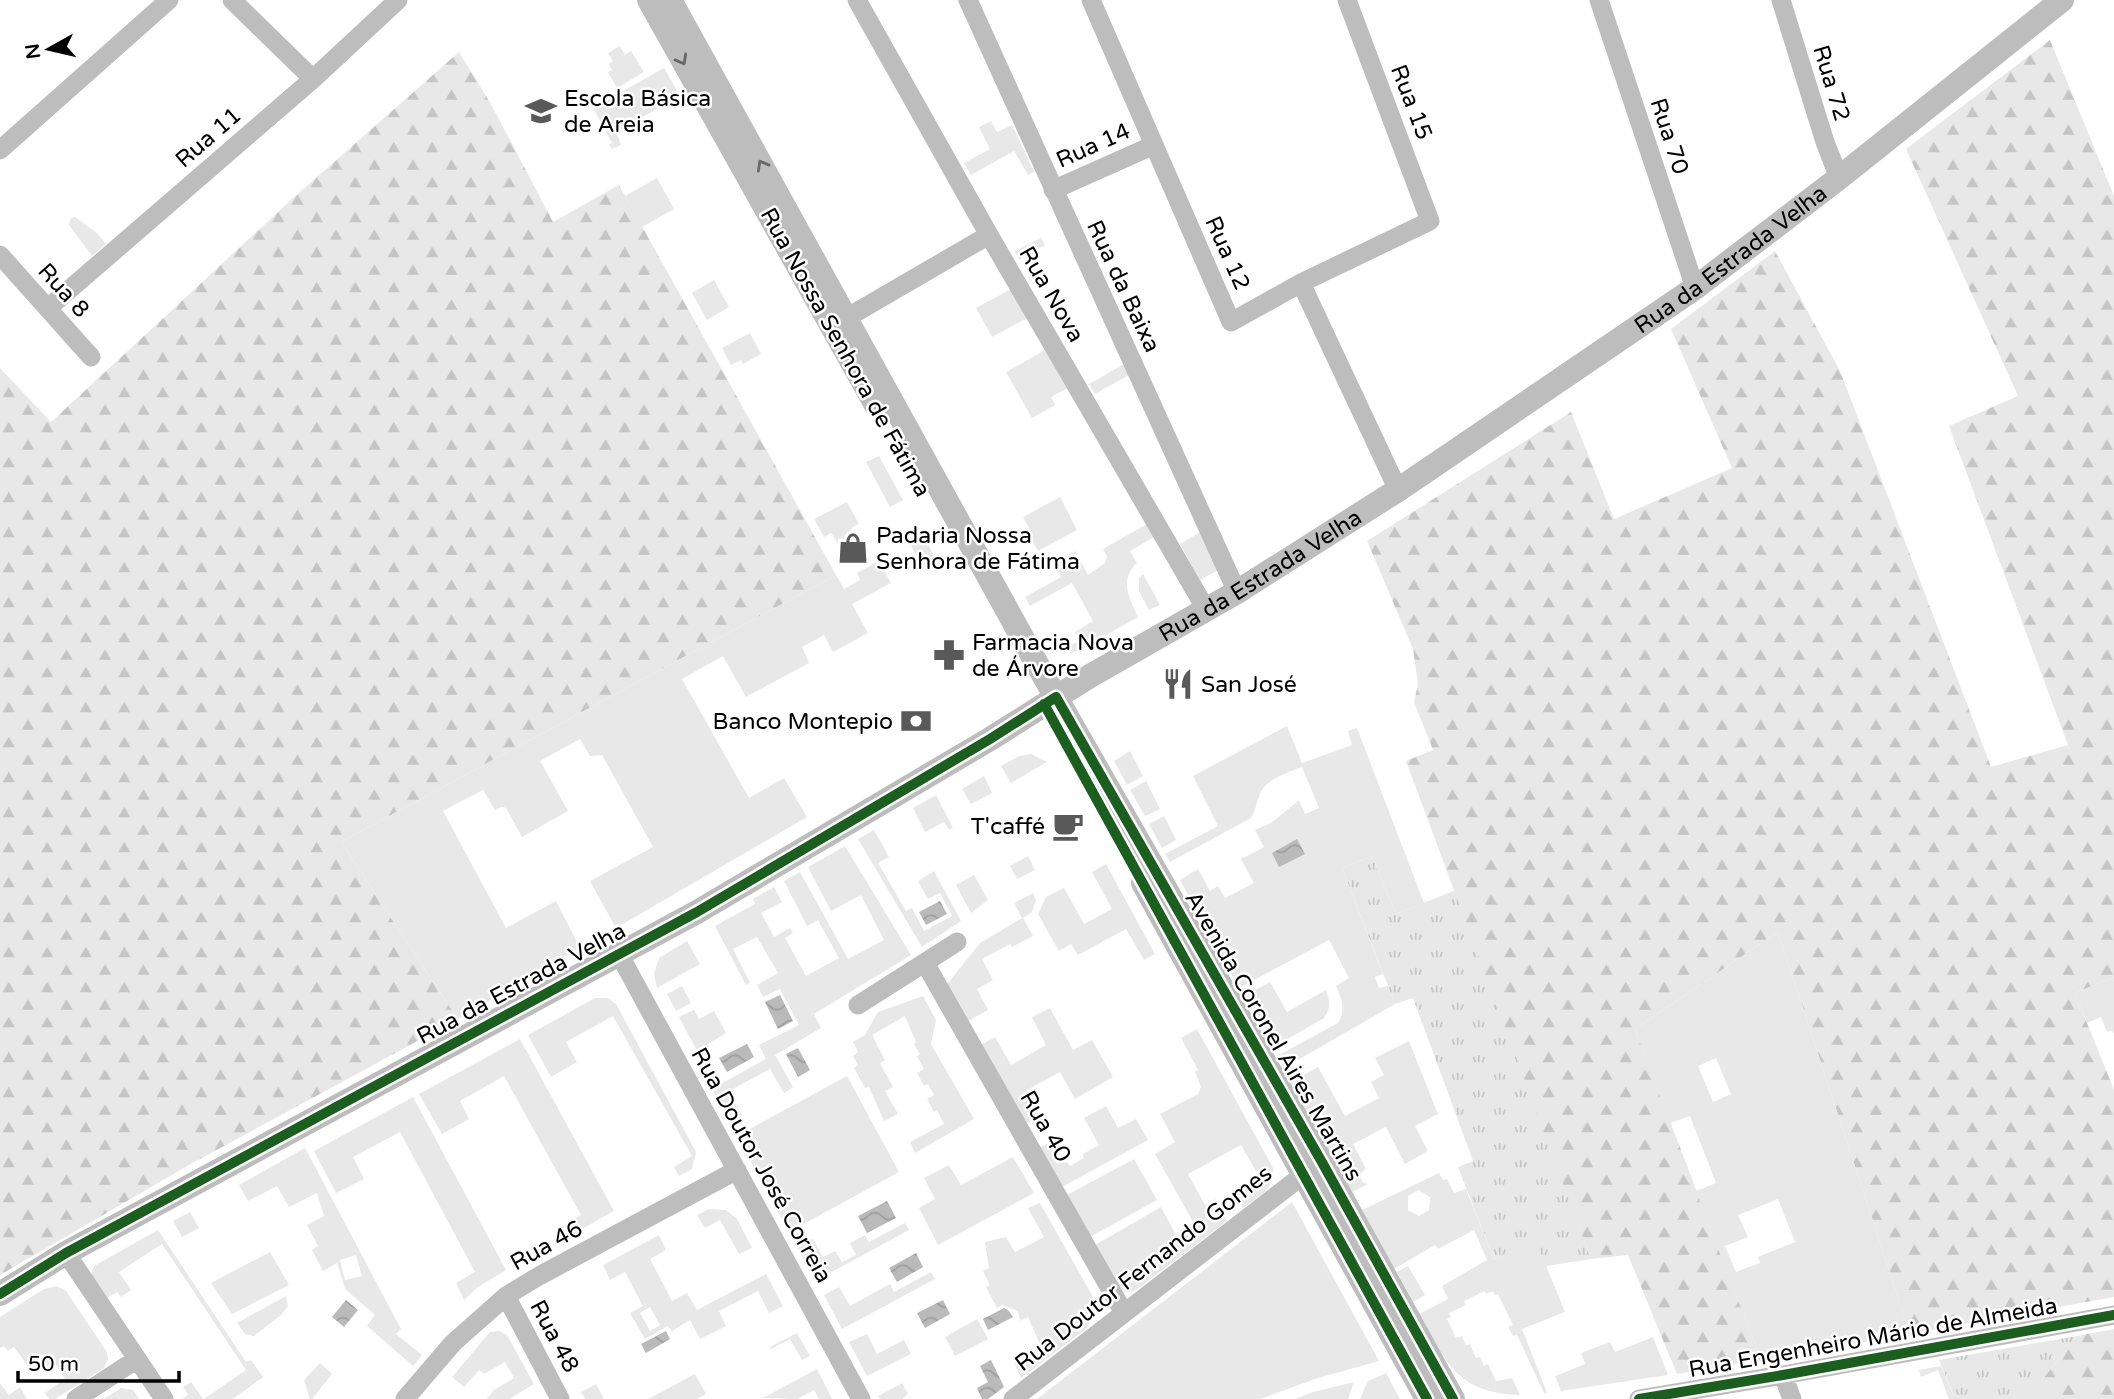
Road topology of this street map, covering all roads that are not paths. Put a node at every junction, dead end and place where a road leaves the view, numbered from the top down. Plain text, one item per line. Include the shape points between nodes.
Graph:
1 (169, 0) edge
2 (232, 0) edge
3 (398, 0) edge
4 (649, 0) edge
5 (670, 0) edge
6 (857, 0) edge
7 (968, 0) edge
8 (1347, 0) edge
9 (1599, 0) edge
10 (1781, 0) edge
11 (2062, 0) edge
12 (1093, 1) edge
13 (313, 79) junction
14 (1154, 145) junction
15 (0, 150) edge
16 (1839, 178) junction
17 (1053, 190) junction
18 (1430, 221) joint
19 (989, 235) junction
20 (0, 255) edge
21 (1301, 283) junction
22 (1695, 288) junction
23 (48, 308) junction
24 (840, 322) junction
25 (91, 357) dead end
26 (1398, 490) junction
27 (1237, 592) junction
28 (1207, 611) junction
29 (1050, 700) junction
30 (957, 942) dead end
31 (619, 954) junction
32 (925, 963) junction
33 (858, 1005) dead end
34 (737, 1170) junction
35 (1313, 1170) junction
36 (66, 1253) junction
37 (0, 1294) edge
38 (506, 1296) junction
39 (1124, 1313) junction
40 (2114, 1315) edge
41 (137, 1359) junction
42 (1783, 1375) junction
43 (76, 1399) edge
44 (163, 1399) edge
45 (405, 1399) edge
46 (561, 1399) edge
47 (861, 1399) edge
48 (1013, 1399) edge
49 (1427, 1399) edge
50 (1453, 1399) edge
51 (1639, 1399) edge
52 (1792, 1399) edge

1 - 15 street
2 - 13 street
3 - 13 street, Rua 11
4 -> 24 street, Rua Nossa Senhora de Fátima
24 -> 5 street, Rua Nossa Senhora de Fátima
6 - 19 street, Rua Nova
7 - 17 street, Rua da Baixa
8 - 18 street, Rua 15
9 - 22 street, Rua 70
10 - 16 street, Rua 72
11 - 16 street, Rua da Estrada Velha
12 - 14 street, Rua 12
13 - 23 street, Rua 11
14 - 17 street, Rua 14
14 - 21 street, Rua 12 via 1231,322
16 - 22 street, Rua da Estrada Velha
17 - 27 street, Rua da Baixa
18 - 21 street, Rua 12
19 - 24 street
19 - 28 street, Rua Nova
20 - 23 street, Rua 8
21 - 26 street
22 - 26 street, Rua da Estrada Velha
23 - 25 street, Rua 8
24 - 29 street, Rua Nossa Senhora de Fátima
26 - 27 street, Rua da Estrada Velha
27 - 28 street, Rua da Estrada Velha
28 - 29 street, Rua da Estrada Velha
29 - 31 street, Rua da Estrada Velha via 844,826
29 - 35 street, Avenida Coronel Aires Martins
30 - 32 street
31 - 34 street, Rua Doutor José Correia
31 - 36 street, Rua da Estrada Velha
32 - 33 street
32 - 39 street, Rua 40
34 - 38 street, Rua 46
34 - 47 street, Rua Doutor José Correia
35 - 39 street, Rua Doutor Fernando Gomes
35 - 49 street, Avenida Coronel Aires Martins
35 - 50 street, Avenida Coronel Aires Martins
36 - 37 street, Rua da Estrada Velha
36 - 41 street
38 - 45 street, Rua 46 via 453,1343
38 - 46 street, Rua 48
39 - 48 street, Rua Doutor Fernando Gomes
40 - 42 street, Rua Engenheiro Mário de Almeida
41 - 43 street
41 - 44 street
42 - 51 street, Rua Engenheiro Mário de Almeida
42 - 52 street

